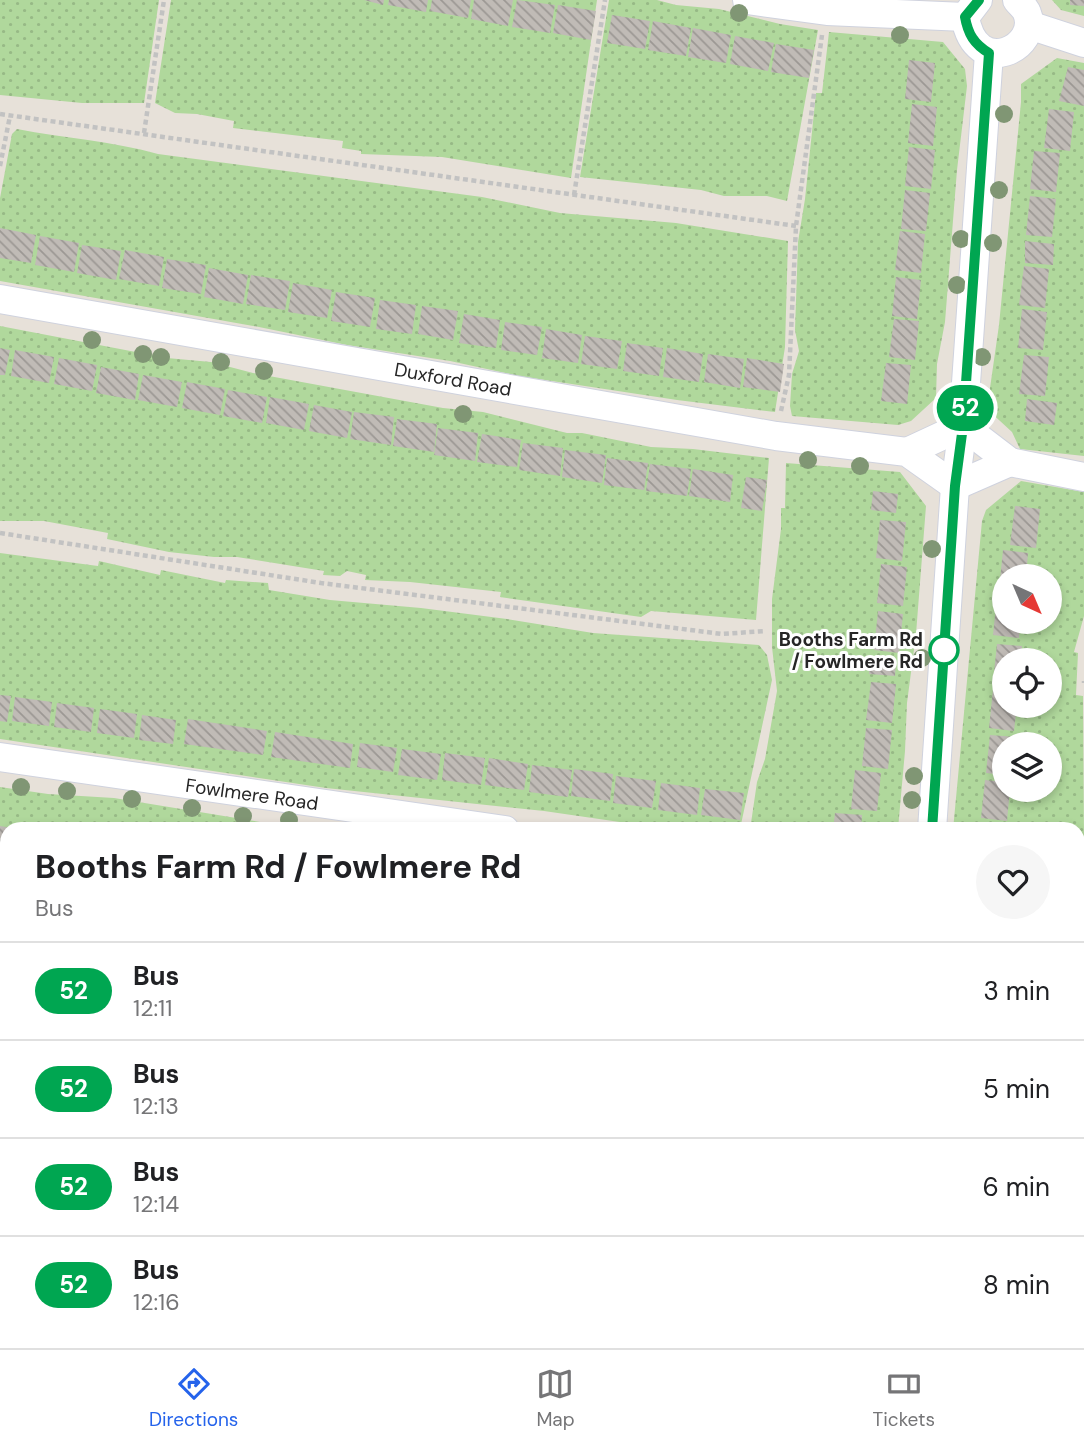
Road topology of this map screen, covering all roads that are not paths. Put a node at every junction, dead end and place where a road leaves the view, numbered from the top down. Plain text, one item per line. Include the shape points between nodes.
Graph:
1 (747, 0) edge
2 (972, 8) edge
3 (1023, 12) edge
4 (1084, 43) edge
5 (989, 53) junction
6 (0, 299) edge
7 (963, 426) junction
8 (907, 452) junction
9 (1010, 462) junction
10 (1084, 477) edge
11 (955, 486) junction
12 (0, 757) edge
13 (450, 822) edge
14 (933, 822) edge

1 - 2 street via 827,11
2 - 5 street via 968,29 977,46
3 - 4 street
3 - 5 street via 1021,44 1004,54
5 - 7 street
6 - 8 street, Duxford Road via 776,436
7 - 8 street
7 - 9 street
7 - 11 street
8 - 11 street, Duxford Road
9 - 10 street
9 - 11 street
11 - 14 street
12 - 13 street, Fowlmere Road

